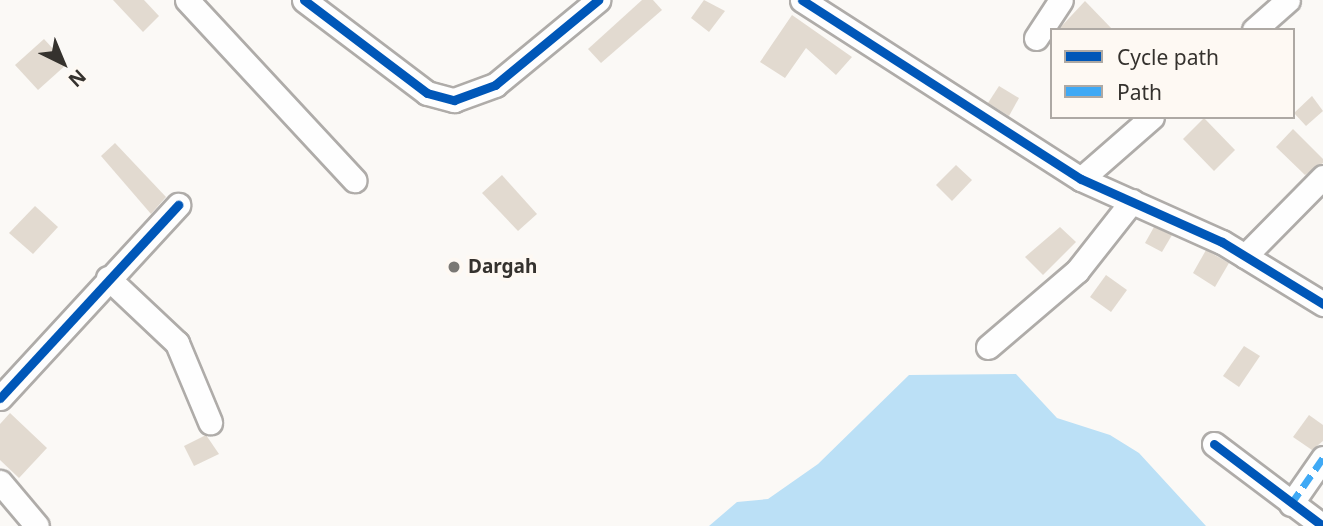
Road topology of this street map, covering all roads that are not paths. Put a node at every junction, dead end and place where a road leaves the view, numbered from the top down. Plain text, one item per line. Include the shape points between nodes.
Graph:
1 (304, 0) edge
2 (598, 0) edge
3 (802, 0) edge
4 (1061, 0) edge
5 (1289, 0) edge
6 (192, 2) edge
7 (1256, 28) edge
8 (1036, 38) dead end
9 (1150, 119) edge
10 (1323, 177) edge
11 (1081, 179) junction
12 (354, 180) dead end
13 (1132, 201) junction
14 (178, 205) dead end
15 (1244, 256) junction
16 (108, 278) junction
17 (1323, 304) edge
18 (988, 346) dead end
19 (0, 398) edge
20 (210, 422) dead end
21 (1213, 444) dead end
22 (1323, 458) edge
23 (0, 482) edge
24 (1291, 504) junction
25 (37, 526) edge
26 (1323, 526) edge

1 - 2 street via 427,93 454,100 495,85
3 - 11 street
4 - 8 street
5 - 7 street
6 - 12 street
9 - 11 street
10 - 15 street
11 - 13 street
13 - 15 street
13 - 18 street via 1077,271
14 - 16 street
15 - 17 street
16 - 19 street
16 - 20 street via 177,343
21 - 24 street
22 - 24 street
23 - 25 street
24 - 26 street

